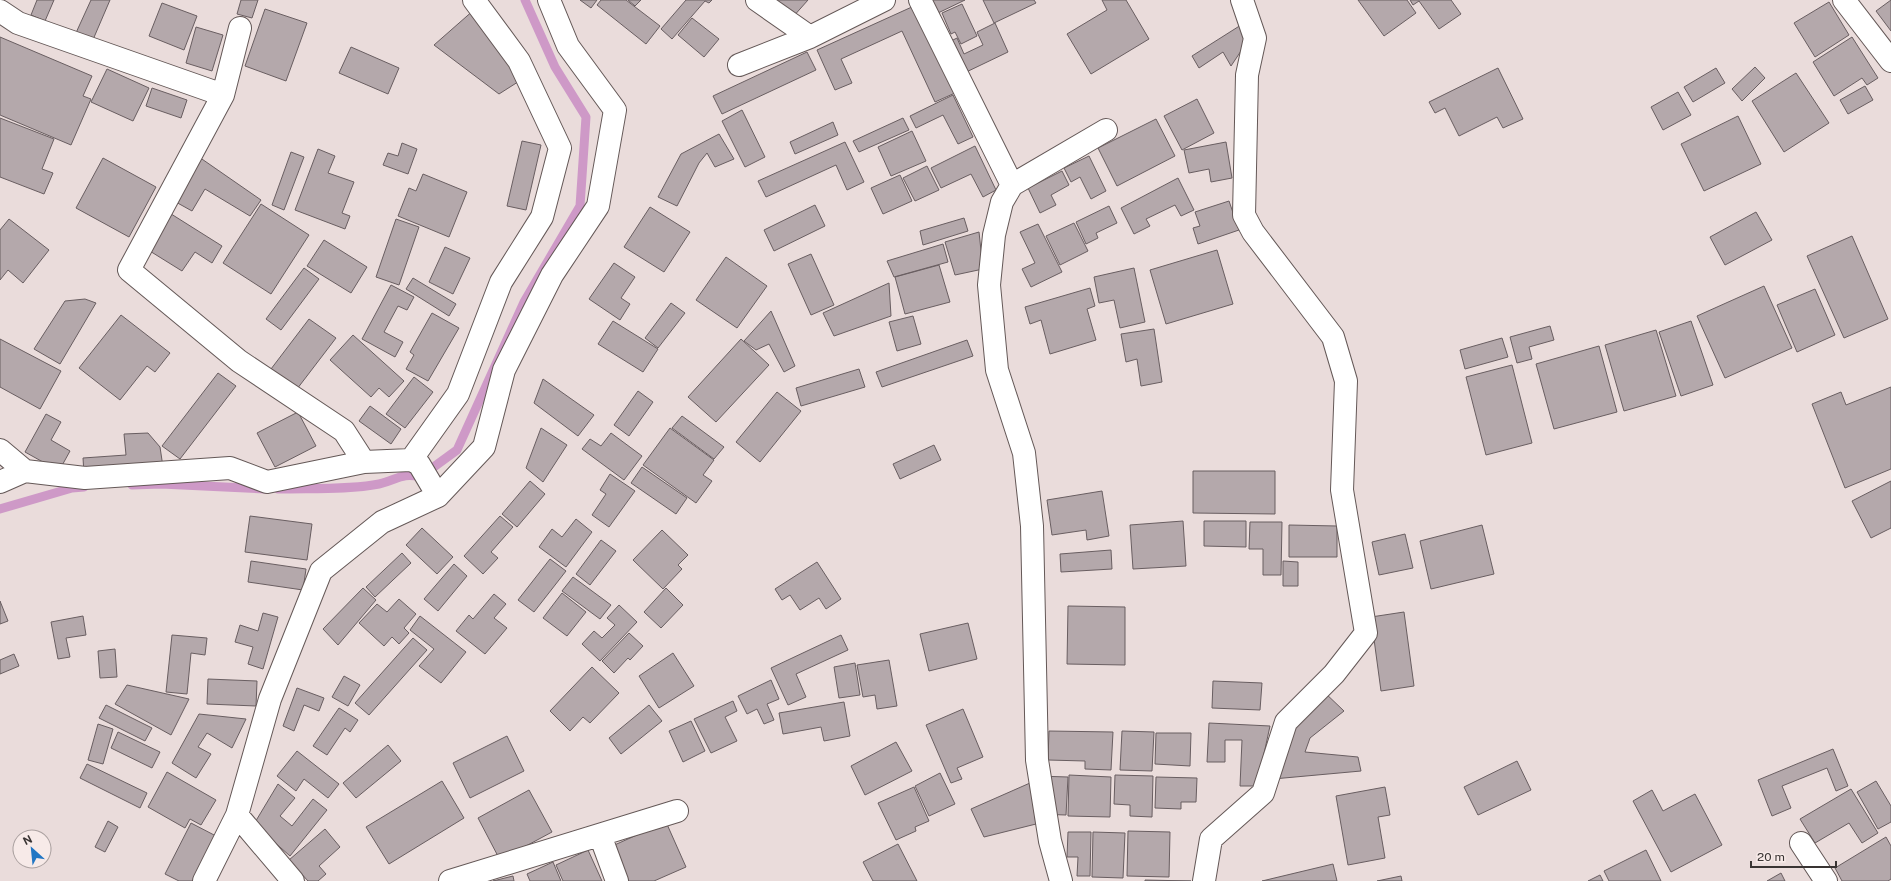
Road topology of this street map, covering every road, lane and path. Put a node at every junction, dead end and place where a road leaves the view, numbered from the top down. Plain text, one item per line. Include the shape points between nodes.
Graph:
1 (474, 0) edge
2 (549, 0) edge
3 (757, 0) edge
4 (884, 0) edge
5 (920, 0) edge
6 (1242, 0) edge
7 (1844, 0) edge
8 (0, 11) edge
9 (240, 28) dead end
10 (810, 37) junction
11 (1891, 61) edge
12 (739, 65) dead end
13 (223, 95) junction
14 (1106, 130) dead end
15 (1012, 185) junction
16 (0, 450) edge
17 (364, 462) junction
18 (415, 462) junction
19 (25, 471) junction
20 (0, 482) edge
21 (435, 492) junction
22 (677, 811) dead end
23 (237, 815) junction
24 (600, 835) junction
25 (1801, 843) dead end
26 (204, 881) edge
27 (293, 881) edge
28 (450, 881) edge
29 (617, 881) edge
30 (1061, 881) edge
31 (1204, 881) edge
32 (1826, 881) edge

1 - 18 street via 519,61 560,148 542,217 501,282 458,394
2 - 21 street via 568,46 615,110 598,206 552,276 504,370 484,447
3 - 10 street
4 - 10 street
5 - 15 street
6 - 31 street via 1255,38 1247,74 1244,215 1253,232 1333,337 1346,381 1342,490 1366,633 1334,674 1286,722 1263,793 1211,839
7 - 11 street
8 - 13 street via 18,23
9 - 13 street
10 - 12 street
13 - 17 street via 129,270 239,361 344,431
14 - 15 street
15 - 30 street via 1002,202 994,235 989,285 997,370 1024,461 1032,526 1037,760 1050,841
16 - 19 street
17 - 18 street
17 - 19 street via 267,482 230,468 85,478
18 - 21 street
19 - 20 street
21 - 23 street via 382,522 320,572 270,699
22 - 24 street
23 - 26 street
23 - 27 street
24 - 28 street
24 - 29 street
25 - 32 street

